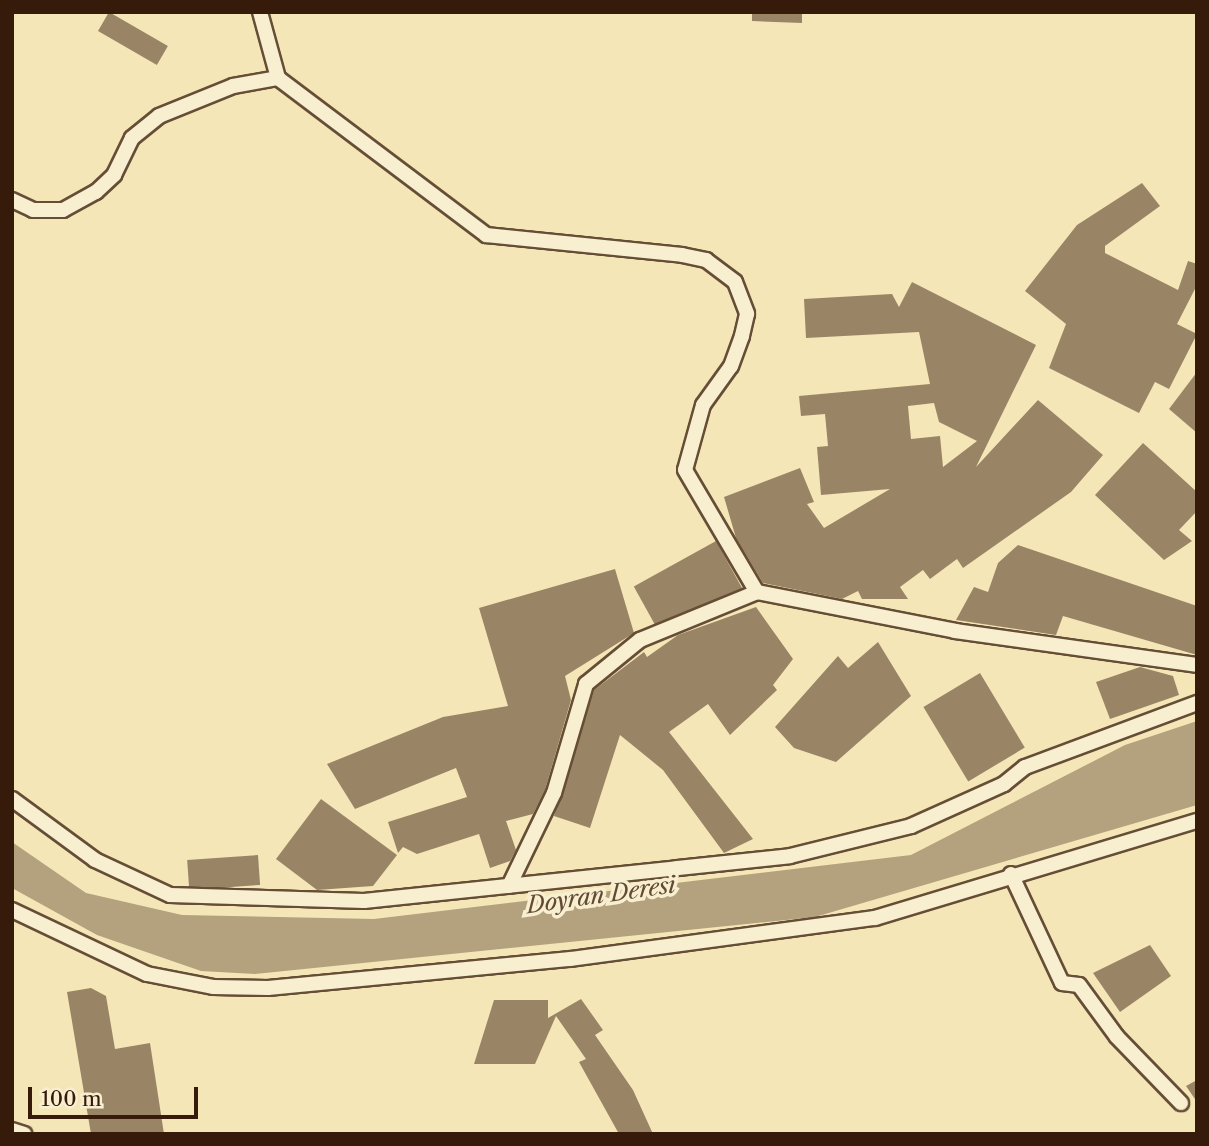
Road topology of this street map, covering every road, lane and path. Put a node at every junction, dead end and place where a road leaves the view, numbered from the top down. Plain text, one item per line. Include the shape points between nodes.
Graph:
1 (260, 12) edge
2 (278, 78) junction
3 (12, 200) edge
4 (757, 592) junction
5 (1197, 665) edge
6 (1197, 704) edge
7 (12, 799) edge
8 (1197, 821) edge
9 (1011, 874) junction
10 (509, 886) junction
11 (12, 910) edge
12 (1181, 1103) dead end
13 (12, 1130) edge
14 (24, 1134) edge

1 - 2 street
2 - 3 street via 233,86 159,116 132,138 114,175 96,192 63,210 33,210
2 - 4 street via 486,235 682,255 706,260 735,282 747,314 742,336 731,366 703,404 684,470
4 - 5 street via 955,631
4 - 10 street via 640,640 586,684 554,793
6 - 10 street via 1025,767 1004,784 911,826 790,856
7 - 10 street via 95,860 170,895 364,901
8 - 9 street
9 - 11 street via 875,918 798,930 268,988 213,987 147,974
9 - 12 street via 1062,983 1079,985 1130,1051
13 - 14 street

